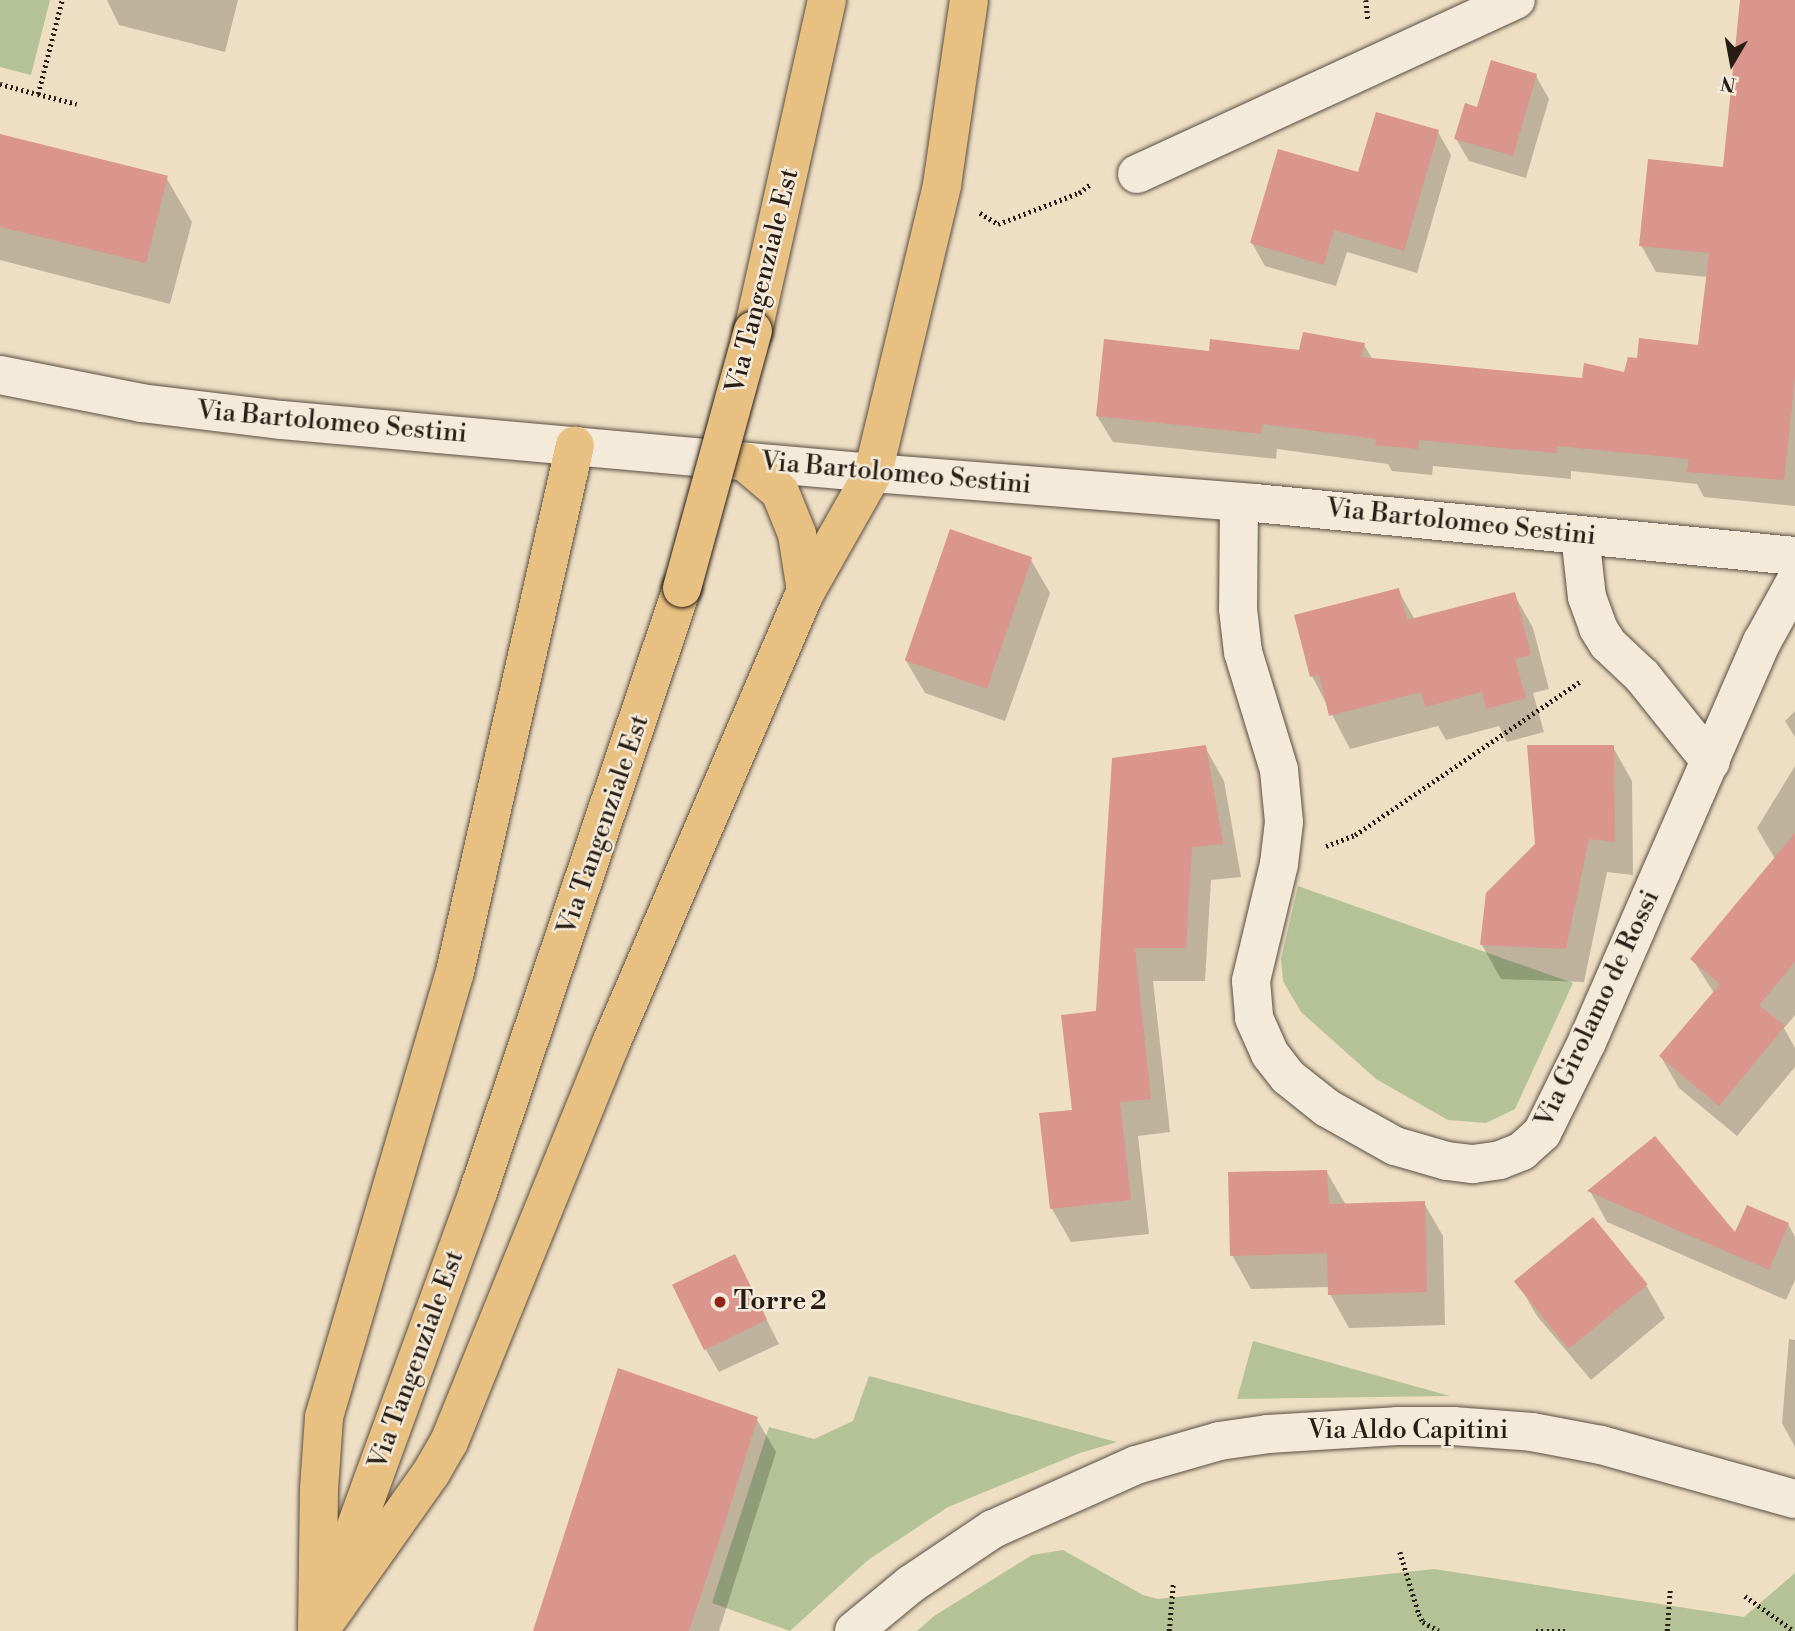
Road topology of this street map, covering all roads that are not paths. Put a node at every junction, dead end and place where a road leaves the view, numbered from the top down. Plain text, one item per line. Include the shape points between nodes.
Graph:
1 (827, 0) edge
2 (969, 0) edge
3 (1516, 0) edge
4 (1137, 174) road end
5 (0, 375) edge
6 (575, 445) junction
7 (745, 462) junction
8 (873, 473) junction
9 (1239, 502) junction
10 (1580, 535) junction
11 (1795, 556) edge
12 (1795, 582) edge
13 (806, 590) junction
14 (1711, 762) junction
15 (1795, 1499) edge
16 (318, 1631) edge
17 (854, 1631) edge

1 - 16 main road, Via Tangenziale Est, bridge via 753,331 681,588 478,1192
2 - 8 main road via 942,185
3 - 4 street
5 - 6 street, Via Bartolomeo Sestini via 223,414
6 - 7 street, Via Bartolomeo Sestini
6 - 16 main road via 455,972 324,1416
7 - 8 street, Via Bartolomeo Sestini
7 - 13 main road via 780,492 797,534
8 - 9 street, Via Bartolomeo Sestini
8 - 13 main road
9 - 10 street, Via Bartolomeo Sestini
9 - 14 street, Via Girolamo de Rossi via 1238,609 1251,684 1279,770 1284,822 1279,864 1251,981 1254,1018 1270,1054 1288,1077 1327,1108 1395,1146 1473,1164 1522,1151 1542,1133
10 - 11 street, Via Bartolomeo Sestini
10 - 14 street via 1590,612 1608,644 1643,676
12 - 14 street, Via Girolamo de Rossi via 1762,642
13 - 16 main road via 611,1044 449,1442
15 - 17 street, Via Aldo Capitini via 1601,1445 1532,1432 1397,1426 1268,1434 1219,1441 1136,1465 993,1529 911,1584

